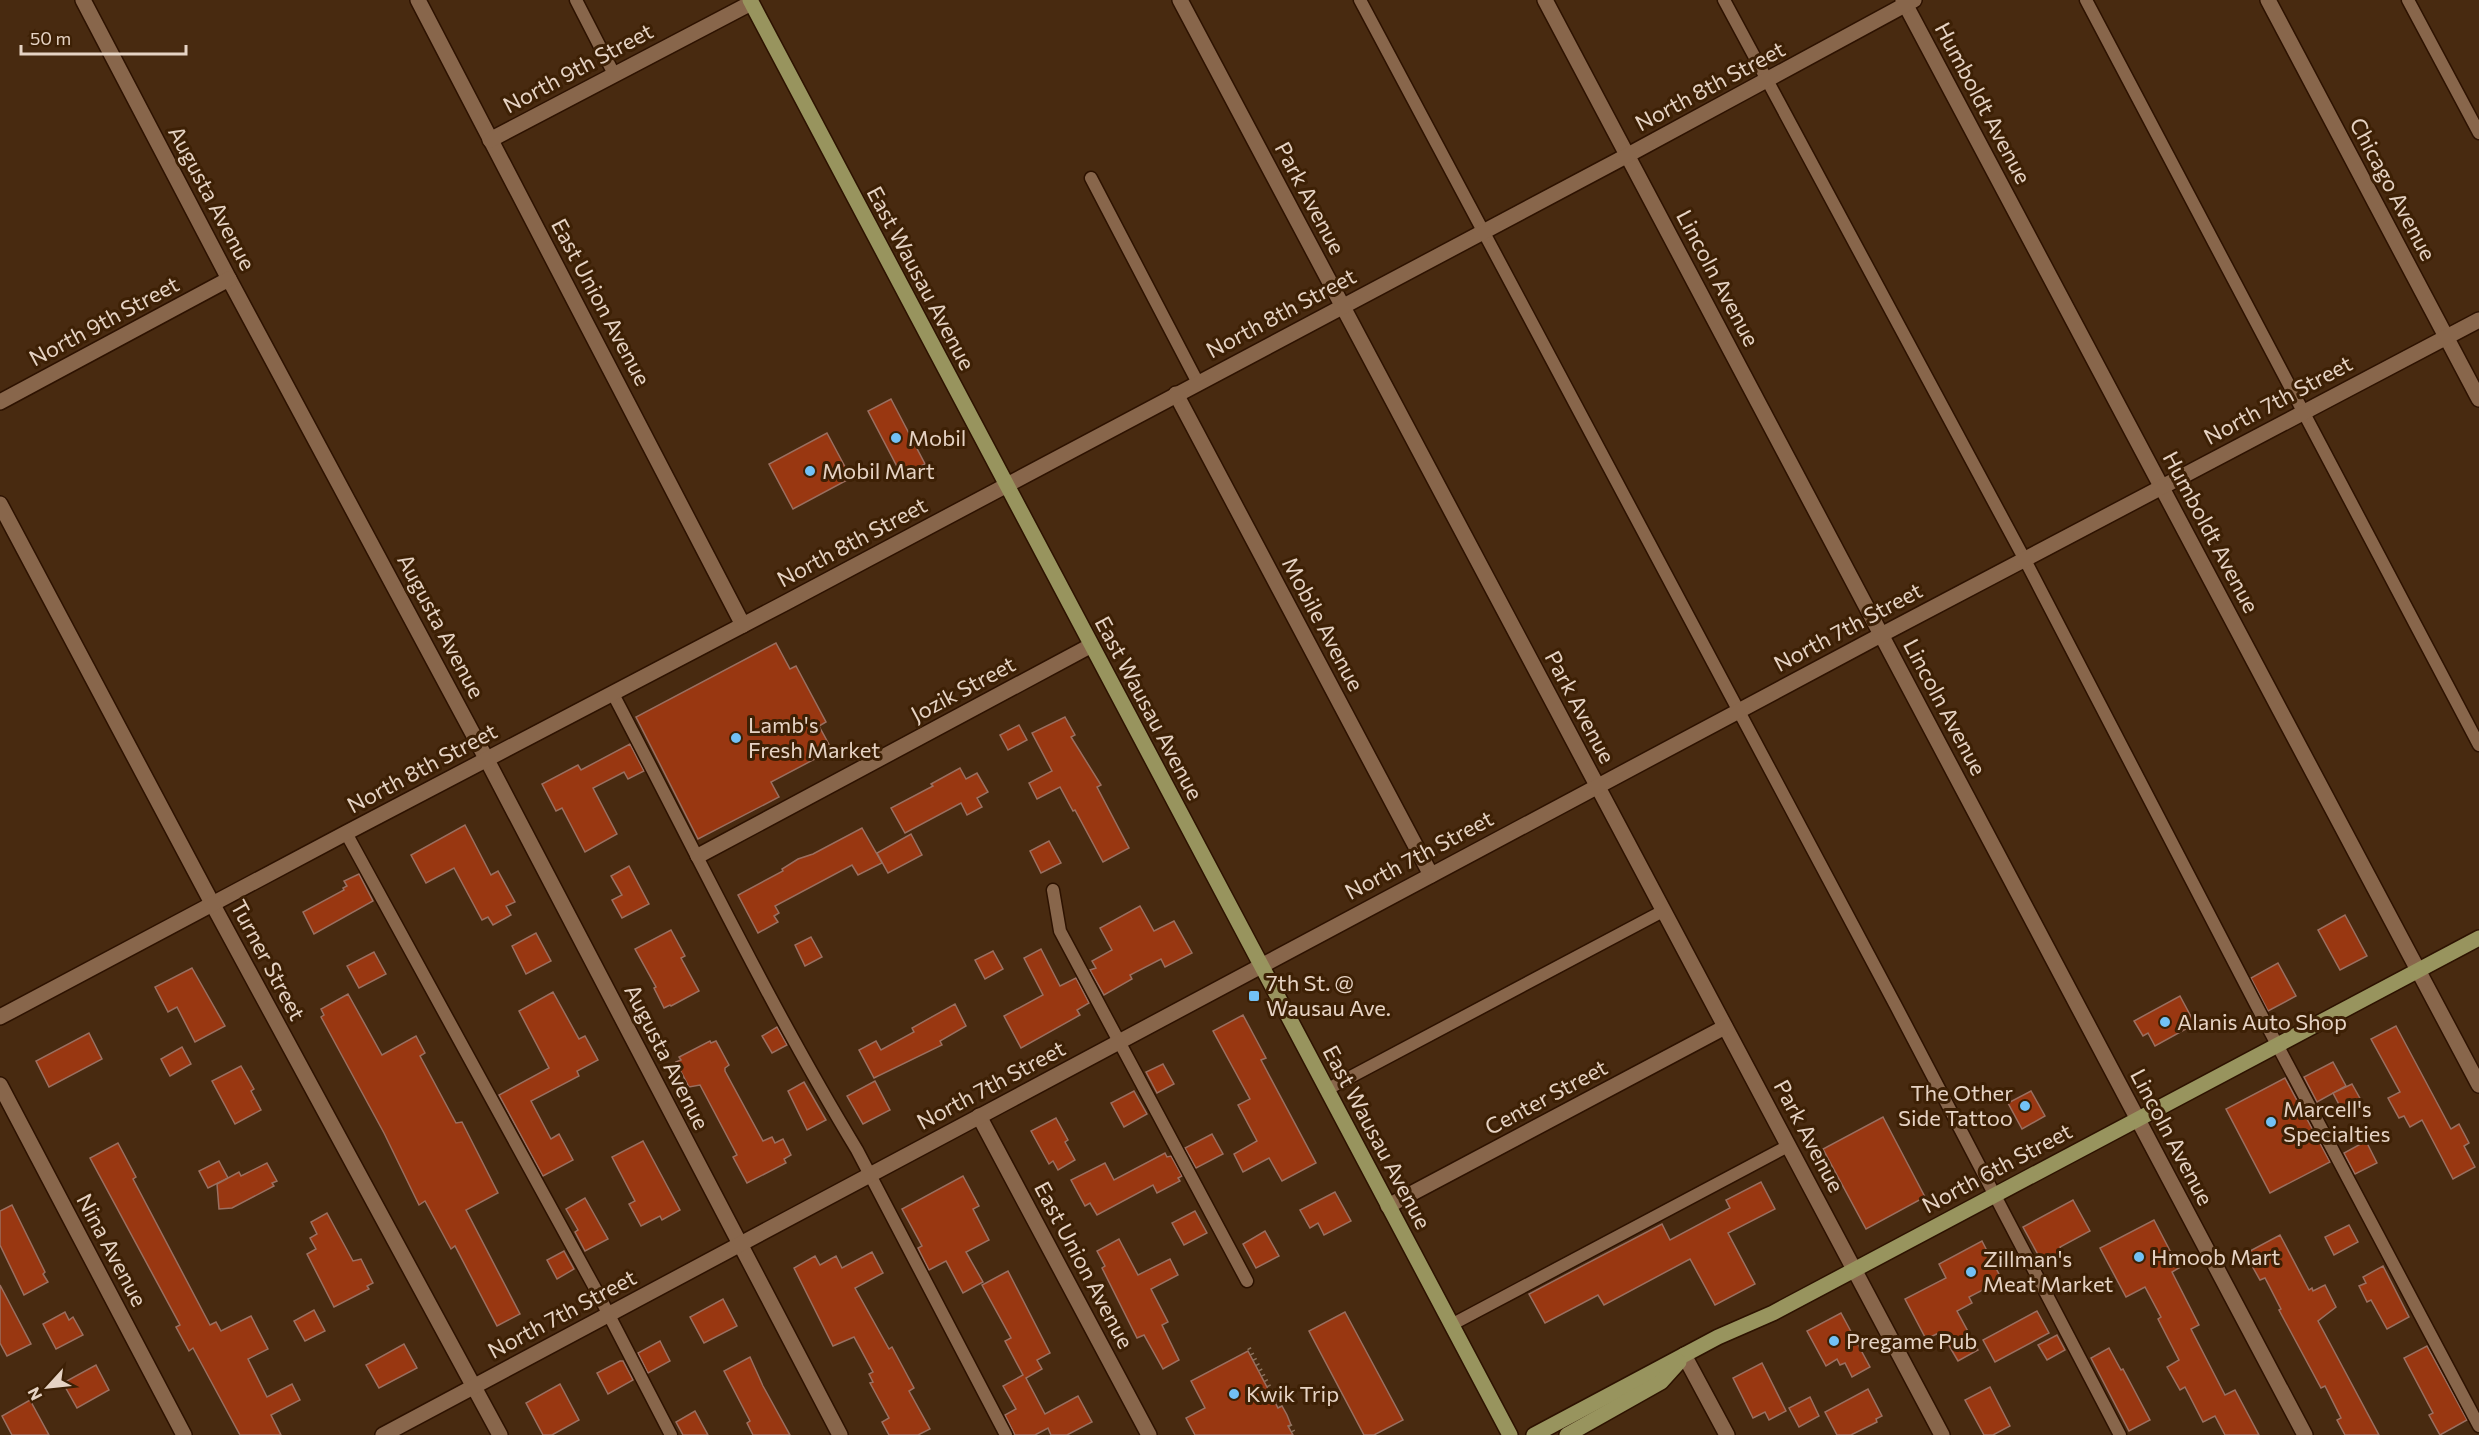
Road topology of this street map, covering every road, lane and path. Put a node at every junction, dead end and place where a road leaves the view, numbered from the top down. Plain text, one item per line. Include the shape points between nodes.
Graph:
1 (83, 0) edge
2 (418, 0) edge
3 (576, 0) edge
4 (1180, 0) edge
5 (1360, 0) edge
6 (1545, 0) edge
7 (1724, 0) edge
8 (2086, 0) edge
9 (2268, 0) edge
10 (2408, 0) edge
11 (1907, 1) edge
12 (751, 2) edge
13 (614, 74) junction
14 (1767, 81) junction
15 (2479, 133) edge
16 (490, 140) junction
17 (1628, 155) junction
18 (1091, 178) dead end
19 (1484, 231) junction
20 (229, 279) junction
21 (1342, 306) junction
22 (2479, 320) edge
23 (2446, 337) junction
24 (1198, 384) junction
25 (1176, 394) junction
26 (2479, 399) edge
27 (0, 402) edge
28 (2305, 412) junction
29 (1005, 486) junction
30 (2162, 487) junction
31 (0, 504) edge
32 (2025, 560) junction
33 (744, 625) junction
34 (1881, 635) junction
35 (1090, 646) junction
36 (613, 694) junction
37 (1738, 710) junction
38 (2479, 745) edge
39 (487, 759) junction
40 (1597, 786) junction
41 (346, 833) junction
42 (698, 856) junction
43 (1431, 875) junction
44 (1053, 890) dead end
45 (213, 905) junction
46 (1663, 911) junction
47 (2479, 938) edge
48 (1261, 966) junction
49 (2418, 969) junction
50 (0, 1017) edge
51 (1725, 1028) junction
52 (1119, 1042) junction
53 (2277, 1044) junction
54 (0, 1085) edge
55 (2479, 1085) edge
56 (1326, 1090) junction
57 (979, 1116) junction
58 (2137, 1119) junction
59 (1788, 1146) junction
60 (869, 1175) junction
61 (1994, 1195) junction
62 (1388, 1206) junction
63 (739, 1246) junction
64 (1854, 1270) junction
65 (1247, 1281) dead end
66 (609, 1314) junction
67 (1452, 1325) junction
68 (1249, 1348) dead end
69 (1684, 1355) junction
70 (474, 1387) junction
71 (1280, 1407) dead end
72 (1290, 1425) dead end
73 (2479, 1426) edge
74 (184, 1435) edge
75 (383, 1435) edge
76 (500, 1435) edge
77 (672, 1435) edge
78 (840, 1435) edge
79 (1006, 1435) edge
80 (1149, 1435) edge
81 (1295, 1435) edge
82 (1510, 1435) edge
83 (1534, 1435) edge
84 (1567, 1435) edge
85 (1726, 1435) edge
86 (1942, 1435) edge
87 (2120, 1435) edge
88 (2305, 1435) edge

1 - 20 street, Augusta Avenue
2 - 16 street, East Union Avenue
3 - 13 lane
4 - 21 street, Park Avenue
5 - 19 lane
6 - 17 street, Lincoln Avenue
7 - 14 lane
8 - 28 lane
9 - 23 street, Chicago Avenue
10 - 15 lane
11 - 14 street, North 8th Street
11 - 30 street, Humboldt Avenue
12 - 13 street, North 9th Street
12 - 29 main road, East Wausau Avenue
13 - 16 street, North 9th Street
14 - 17 street, North 8th Street
14 - 32 lane
16 - 33 street, East Union Avenue
17 - 19 street, North 8th Street
17 - 34 street, Lincoln Avenue
18 - 24 lane
19 - 21 street, North 8th Street
19 - 37 lane
20 - 27 street, North 9th Street
20 - 39 street, Augusta Avenue
21 - 24 street, North 8th Street
21 - 40 street, Park Avenue
22 - 23 street, North 7th Street
23 - 26 street, Chicago Avenue
23 - 28 street, North 7th Street
24 - 25 street, North 8th Street
25 - 29 street, North 8th Street
25 - 43 street, Mobile Avenue
28 - 30 street, North 7th Street
28 - 38 lane
29 - 33 street, North 8th Street
29 - 35 main road, East Wausau Avenue
30 - 32 street, North 7th Street
30 - 49 street, Humboldt Avenue
31 - 45 street, Turner Street
32 - 34 street, North 7th Street
32 - 53 lane
33 - 36 street, North 8th Street
34 - 37 street, North 7th Street
34 - 58 street, Lincoln Avenue
35 - 42 street, Jozik Street
35 - 48 main road, East Wausau Avenue
36 - 39 street, North 8th Street
36 - 42 lane
37 - 40 street, North 7th Street
37 - 61 lane
39 - 41 street, North 8th Street
39 - 63 street, Augusta Avenue
40 - 43 street, North 7th Street
40 - 46 street, Park Avenue
41 - 45 street, North 8th Street
41 - 66 lane
42 - 60 lane
43 - 48 street, North 7th Street
44 - 52 lane via 1060,931
45 - 50 street, North 8th Street
45 - 70 street, Turner Street
46 - 51 street, Park Avenue
46 - 56 lane
47 - 49 main road, North 6th Street
48 - 52 street, North 7th Street
48 - 56 main road, East Wausau Avenue
49 - 53 main road, North 6th Street
49 - 55 street, Humboldt Avenue
51 - 59 street, Park Avenue
51 - 62 street, Center Street
52 - 57 street, North 7th Street
52 - 65 lane
53 - 58 main road, North 6th Street
53 - 73 lane
54 - 74 street, Nina Avenue
56 - 62 main road, East Wausau Avenue
57 - 60 street, North 7th Street
57 - 80 street, East Union Avenue
58 - 61 main road, North 6th Street
58 - 88 street, Lincoln Avenue
59 - 64 street, Park Avenue
59 - 67 lane
60 - 63 street, North 7th Street
60 - 79 lane
61 - 64 main road, North 6th Street
61 - 87 lane
62 - 67 main road, East Wausau Avenue
63 - 66 street, North 7th Street
63 - 78 street, Augusta Avenue
64 - 69 main road, North 6th Street
64 - 86 street, Park Avenue
66 - 70 street, North 7th Street
66 - 77 lane
67 - 82 main road, East Wausau Avenue
68 - 71 path
69 - 83 main road, North 6th Street
69 - 84 main road via 1661,1382
69 - 85 street
70 - 75 street, North 7th Street
70 - 76 street, Turner Street
72 - 81 path

